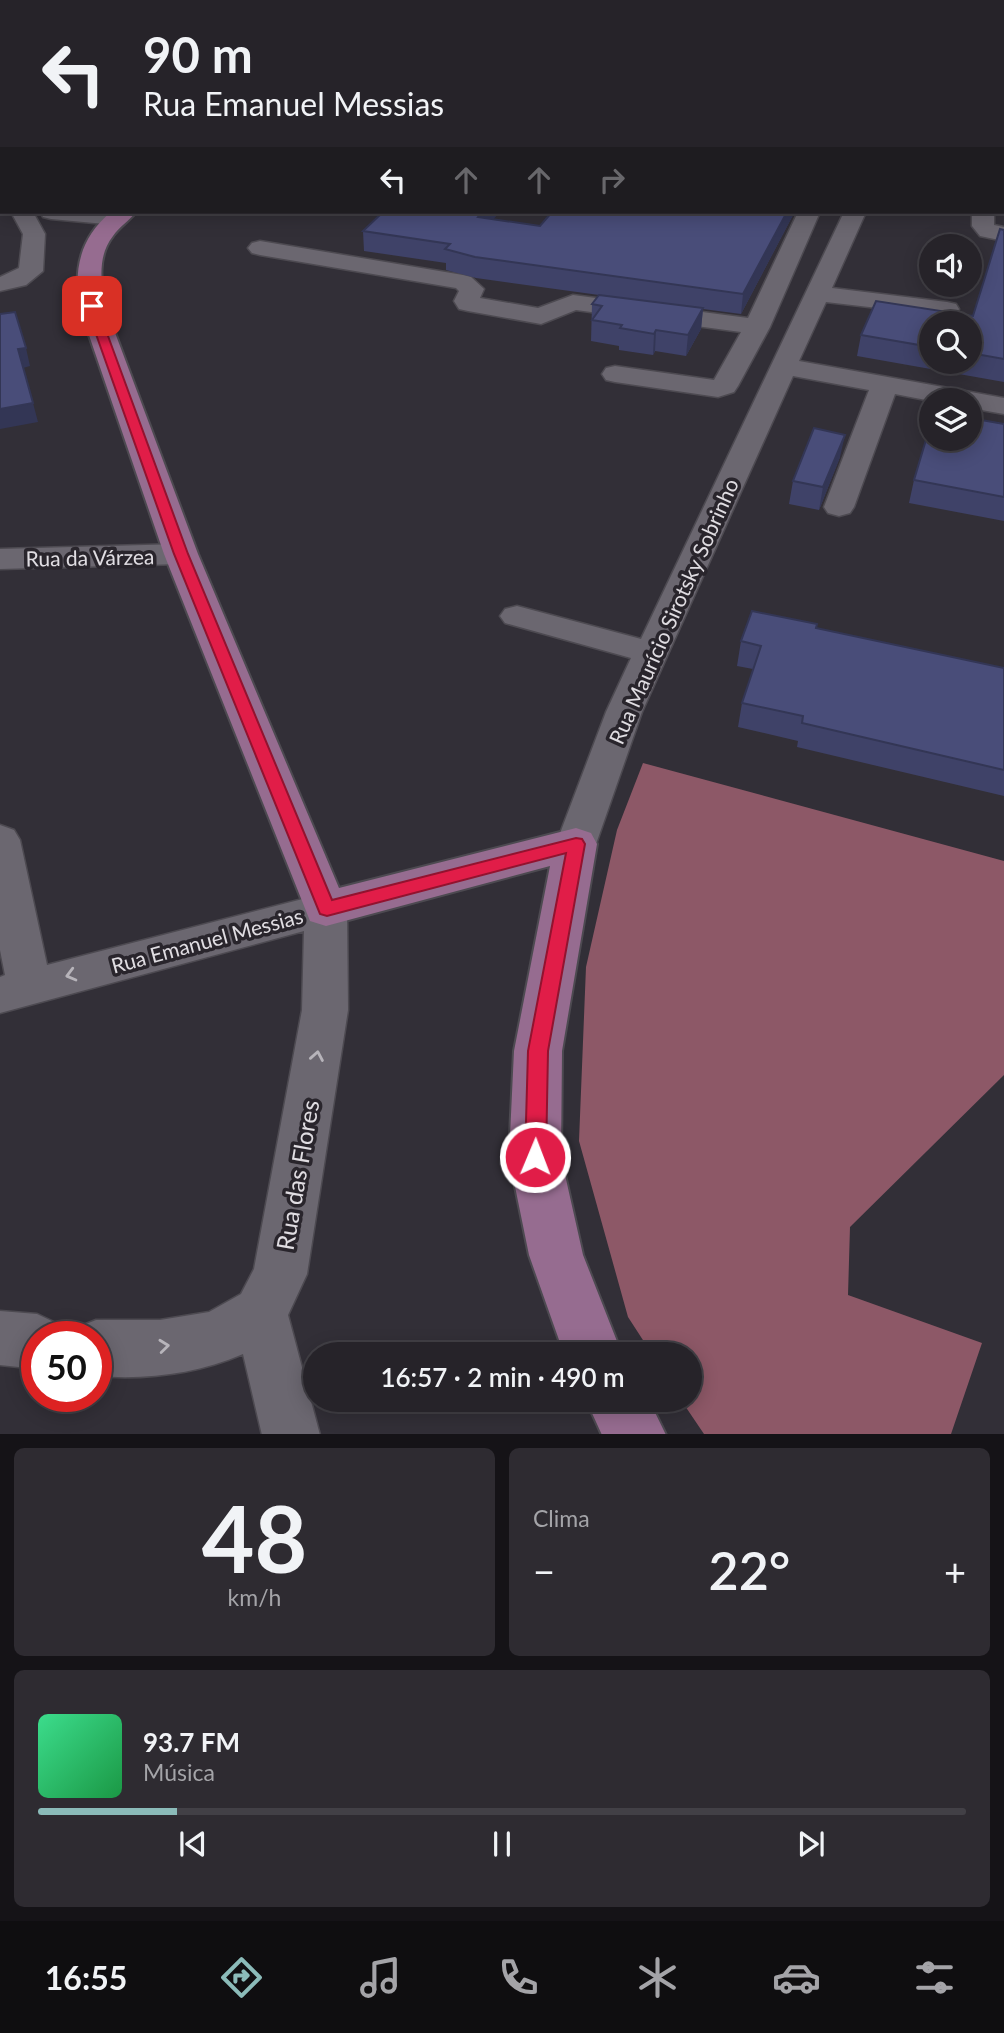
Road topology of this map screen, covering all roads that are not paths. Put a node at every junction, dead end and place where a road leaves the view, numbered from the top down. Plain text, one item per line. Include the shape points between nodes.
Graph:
1 (23, 214) edge
2 (97, 214) edge
3 (808, 214) edge
4 (854, 214) edge
5 (984, 214) edge
6 (120, 215) edge
7 (1004, 234) edge
8 (260, 248) dead end
9 (0, 284) edge
10 (817, 294) junction
11 (947, 309) edge
12 (757, 327) junction
13 (784, 366) junction
14 (615, 374) dead end
15 (885, 384) junction
16 (1004, 406) edge
17 (839, 507) dead end
18 (181, 554) junction
19 (0, 559) edge
20 (517, 616) dead end
21 (652, 653) junction
22 (0, 840) edge
23 (576, 844) junction
24 (327, 909) junction
25 (15, 990) edge
26 (260, 1312) junction
27 (0, 1338) edge
28 (21, 1340) edge
29 (589, 1342) edge
30 (112, 1351) edge
31 (623, 1412) edge
32 (290, 1434) edge
33 (636, 1434) edge

1 - 9 street via 34,234 31,271
2 - 6 street
3 - 12 street
4 - 10 street, Rua Maurício Sirotsky Sobrinho
5 - 7 street via 983,226
6 - 18 main road via 93,249 86,275 92,306
8 - 12 street via 463,282 472,289 468,304 534,316 573,302
10 - 11 street
10 - 13 street, Rua Maurício Sirotsky Sobrinho
12 - 14 street via 718,389
13 - 15 street
13 - 21 street, Rua Maurício Sirotsky Sobrinho
15 - 16 street
15 - 17 street
18 - 19 street, Rua da Várzea
18 - 24 main road
20 - 21 street
21 - 23 street, Rua Maurício Sirotsky Sobrinho via 624,712
22 - 25 street
23 - 24 main road, Rua Emanuel Messias
23 - 29 main road, Rua Maurício Sirotsky Sobrinho via 538,1051 535,1157 556,1255
24 -> 25 street, Rua Emanuel Messias
26 -> 24 street, Rua das Flores via 280,1274 325,1010
30 -> 26 street via 221,1336
26 - 32 street
27 - 28 street
31 - 33 main road

